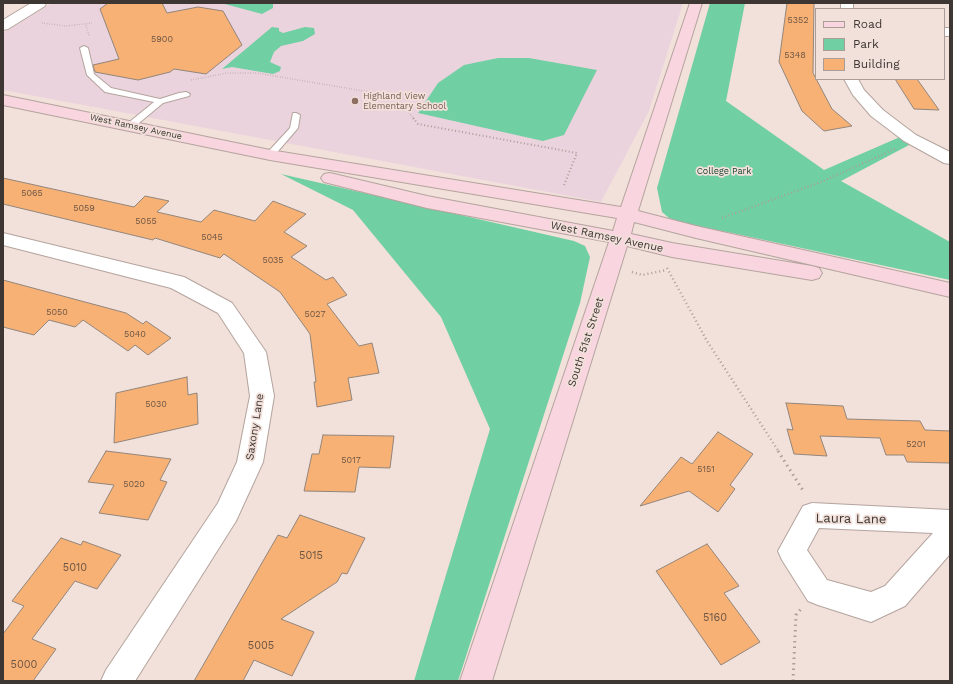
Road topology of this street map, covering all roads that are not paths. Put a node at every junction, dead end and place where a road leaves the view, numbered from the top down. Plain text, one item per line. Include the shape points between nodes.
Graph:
1 (40, 3) edge
2 (696, 3) edge
3 (3, 8) edge
4 (26, 12) junction
5 (3, 26) edge
6 (84, 48) dead end
7 (852, 80) edge
8 (186, 94) dead end
9 (3, 100) edge
10 (160, 101) junction
11 (296, 115) dead end
12 (130, 126) junction
13 (270, 155) junction
14 (950, 159) edge
15 (627, 214) junction
16 (619, 238) junction
17 (3, 239) edge
18 (950, 290) edge
19 (950, 296) edge
20 (950, 522) edge
21 (950, 534) edge
22 (117, 681) edge
23 (476, 681) edge

1 - 4 street
2 - 15 street, South 51st Street
3 - 4 street
4 - 5 street
6 - 10 lane via 91,75 108,90
7 - 14 street via 858,92 877,113 910,138
8 - 10 lane
9 - 12 street, West Ramsey Avenue
10 - 12 lane
11 - 13 lane via 294,128
12 - 13 street, West Ramsey Avenue
13 - 15 street, West Ramsey Avenue
13 - 16 street, West Ramsey Avenue via 308,173 427,202
15 - 16 street, South 51st Street
15 - 18 street, West Ramsey Avenue
16 - 19 street, West Ramsey Avenue via 672,250
16 - 23 street, South 51st Street
17 - 22 street, Saxony Lane via 177,282 225,308 255,352 262,396 250,462 227,512
20 - 21 street, Laura Lane via 812,515 792,551 818,591 871,607 895,596

